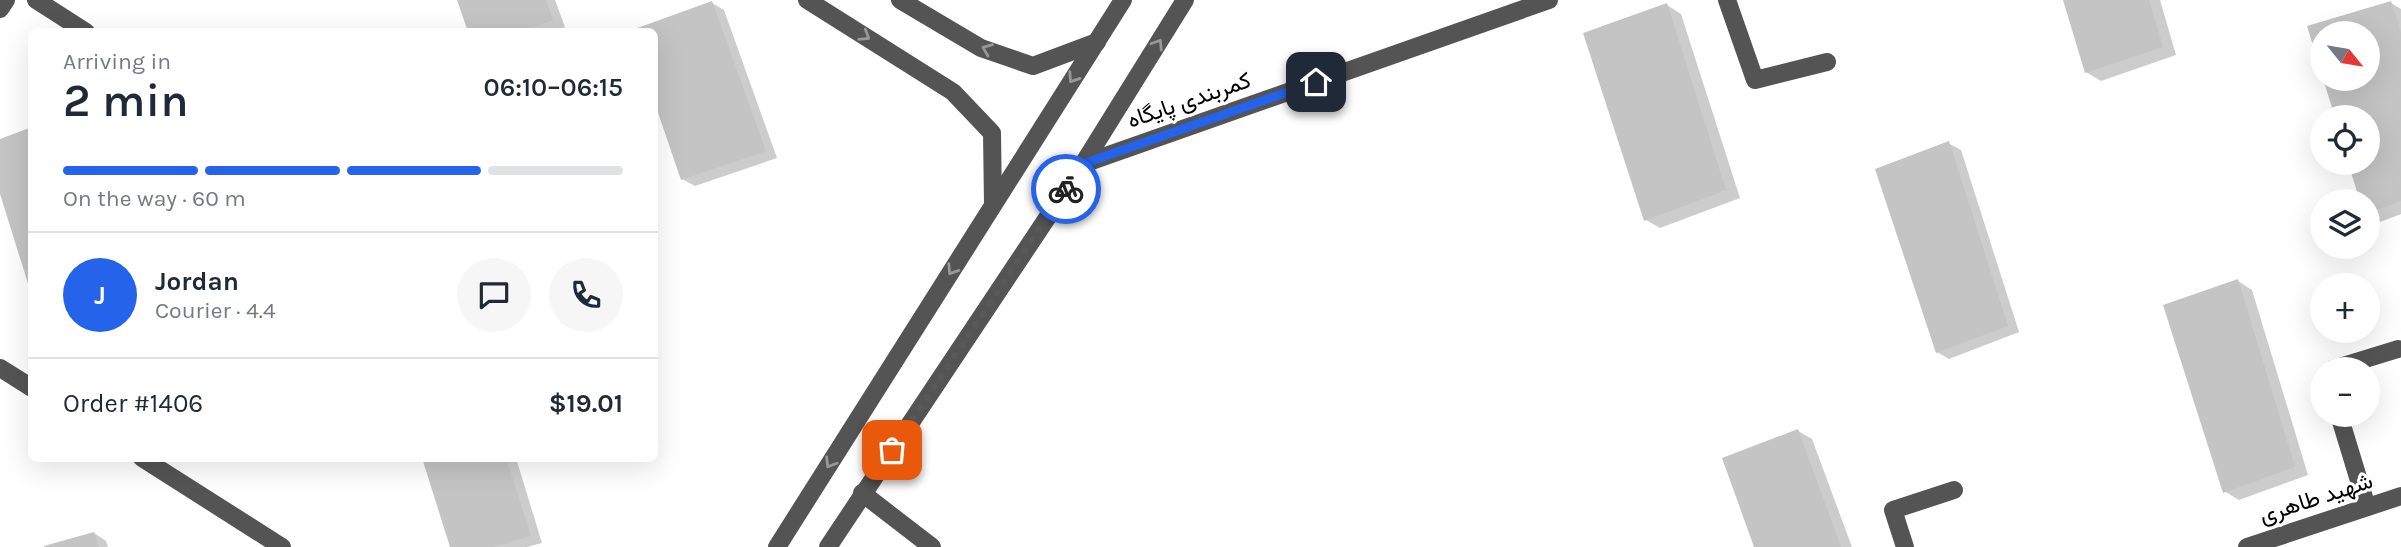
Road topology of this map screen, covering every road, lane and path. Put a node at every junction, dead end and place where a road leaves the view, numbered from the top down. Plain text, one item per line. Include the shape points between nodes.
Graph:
1 (6, 0) edge
2 (37, 0) edge
3 (807, 0) edge
4 (900, 0) edge
5 (1123, 0) edge
6 (1185, 0) edge
7 (1549, 0) edge
8 (1727, 0) edge
9 (0, 9) edge
10 (80, 28) edge
11 (1097, 41) junction
12 (1827, 62) dead end
13 (1083, 164) junction
14 (993, 206) junction
15 (2398, 349) dead end
16 (2372, 357) edge
17 (0, 368) edge
18 (28, 386) edge
19 (2343, 427) edge
20 (148, 462) edge
21 (1954, 489) dead end
22 (862, 494) junction
23 (2401, 495) edge
24 (2367, 507) junction
25 (282, 547) edge
26 (777, 547) edge
27 (828, 547) edge
28 (932, 547) edge
29 (1905, 547) edge
30 (2247, 547) edge

1 - 9 street
2 - 10 street
3 -> 14 street via 953,92 992,133
11 -> 4 street via 1033,66 981,48
5 - 11 street
13 -> 6 street
7 - 13 street, کمربندی پایگاه
8 - 12 street via 1755,80
11 -> 14 street
13 - 22 street
14 -> 26 street
15 - 16 street
17 - 18 street
19 - 24 street
20 - 25 street
21 - 29 street via 1893,510
22 - 27 street
22 - 28 street
23 - 24 street, شهید طاهری
24 - 30 street, شهید طاهری

